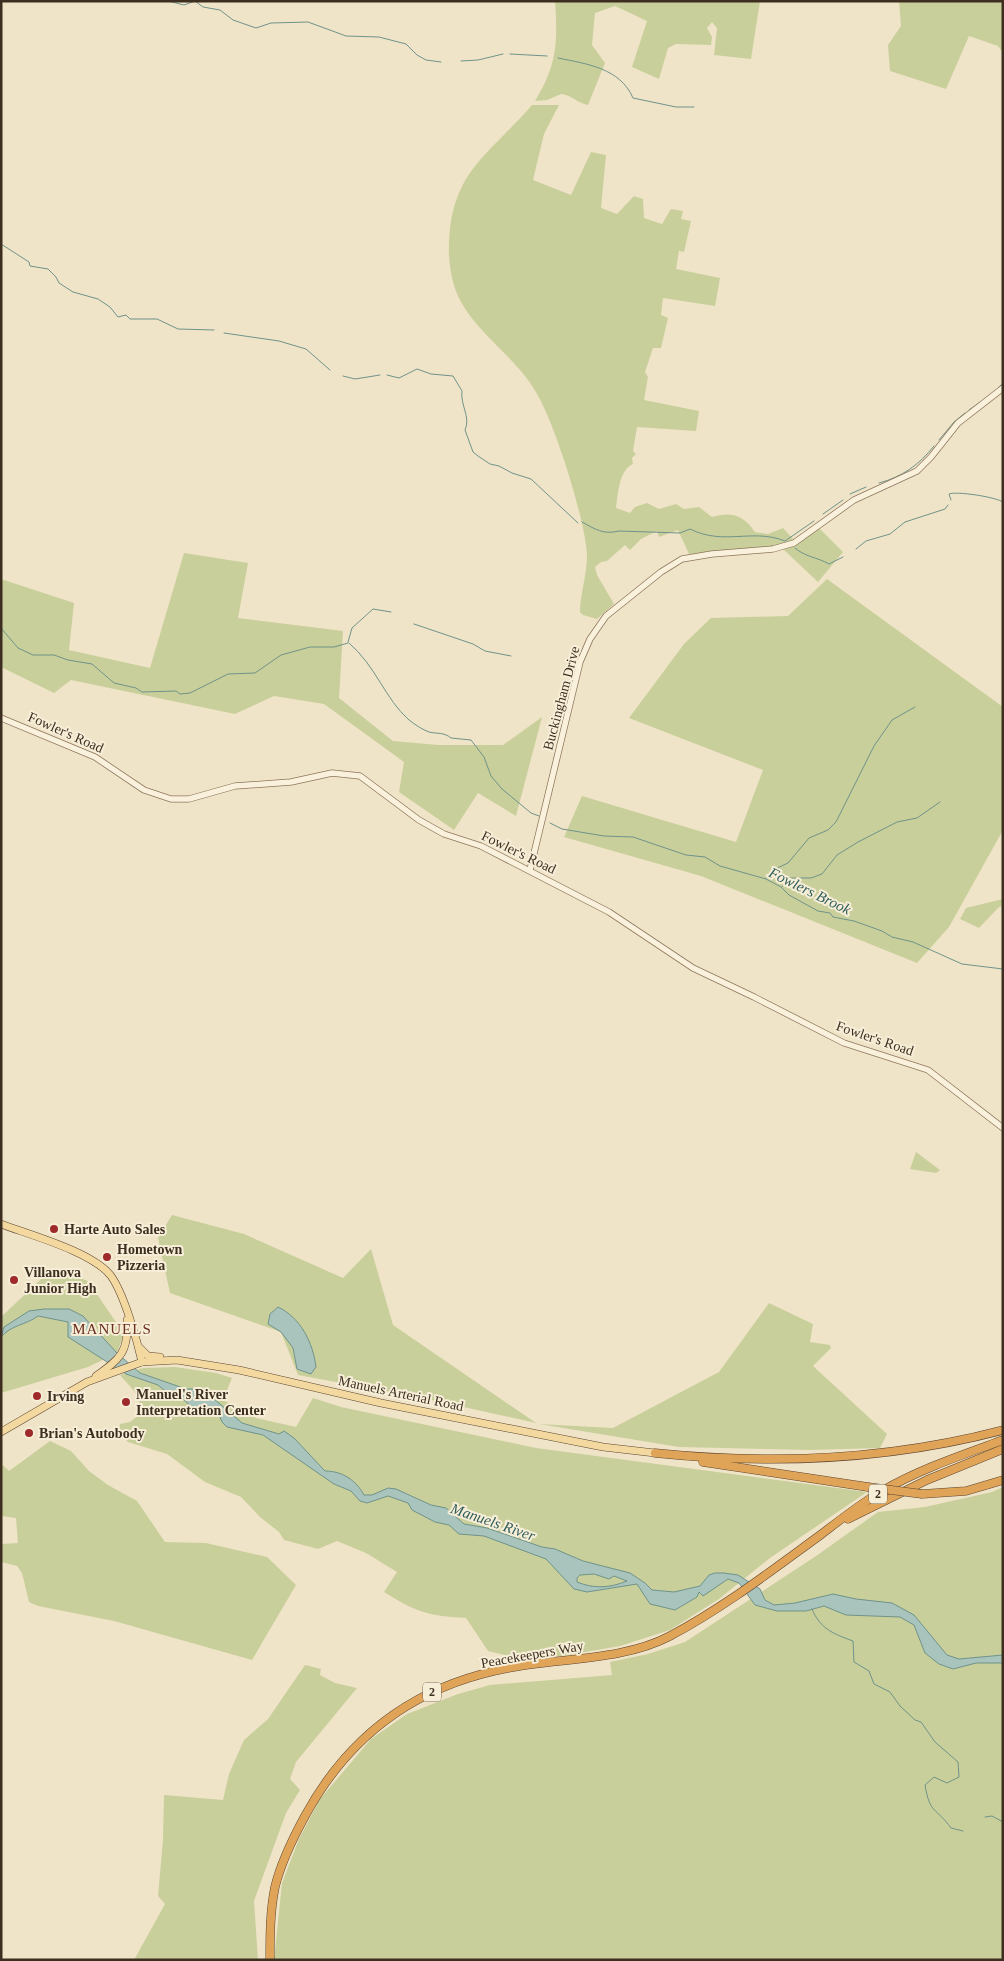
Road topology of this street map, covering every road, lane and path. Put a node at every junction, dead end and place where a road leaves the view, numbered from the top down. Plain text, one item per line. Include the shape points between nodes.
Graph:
1 (1003, 388) edge
2 (1, 718) edge
3 (530, 870) junction
4 (1003, 1128) edge
5 (1, 1224) edge
6 (126, 1313) junction
7 (139, 1347) junction
8 (177, 1360) junction
9 (139, 1364) junction
10 (110, 1370) junction
11 (1003, 1430) edge
12 (1, 1432) edge
13 (1003, 1440) edge
14 (1003, 1449) edge
15 (655, 1453) junction
16 (1003, 1480) edge
17 (818, 1536) junction
18 (270, 1960) edge

1 - 3 street, Buckingham Drive via 958,423 917,471 854,500 794,543 773,549 682,559 606,616 590,639 580,662
2 - 3 street, Fowler's Road via 95,757 144,790 171,799 193,798 238,785 292,782 332,773 353,774 444,834 482,846
3 - 4 street, Fowler's Road via 609,912 693,968 844,1043 928,1070
5 - 6 main road via 90,1258 111,1276
6 - 7 main road
6 - 10 main road via 127,1342
7 - 8 main road via 148,1356
7 - 9 main road
8 - 9 main road, Manuels Arterial Road
8 - 15 main road, Manuels Arterial Road via 239,1370 392,1406 603,1447
9 - 10 main road, Manuels Arterial Road
10 - 12 main road, Manuels Arterial Road
11 - 15 highway via 919,1448 850,1456 776,1460
13 - 17 highway, Peacekeepers Way / 2 via 903,1480
14 - 17 highway, Peacekeepers Way / 2 via 908,1488
15 - 16 highway, bridge via 922,1494 960,1492
17 - 18 highway, Peacekeepers Way / 2 via 743,1590 667,1637 622,1652 512,1667 453,1682 414,1700 376,1726 343,1758 316,1796 292,1840 275,1887

